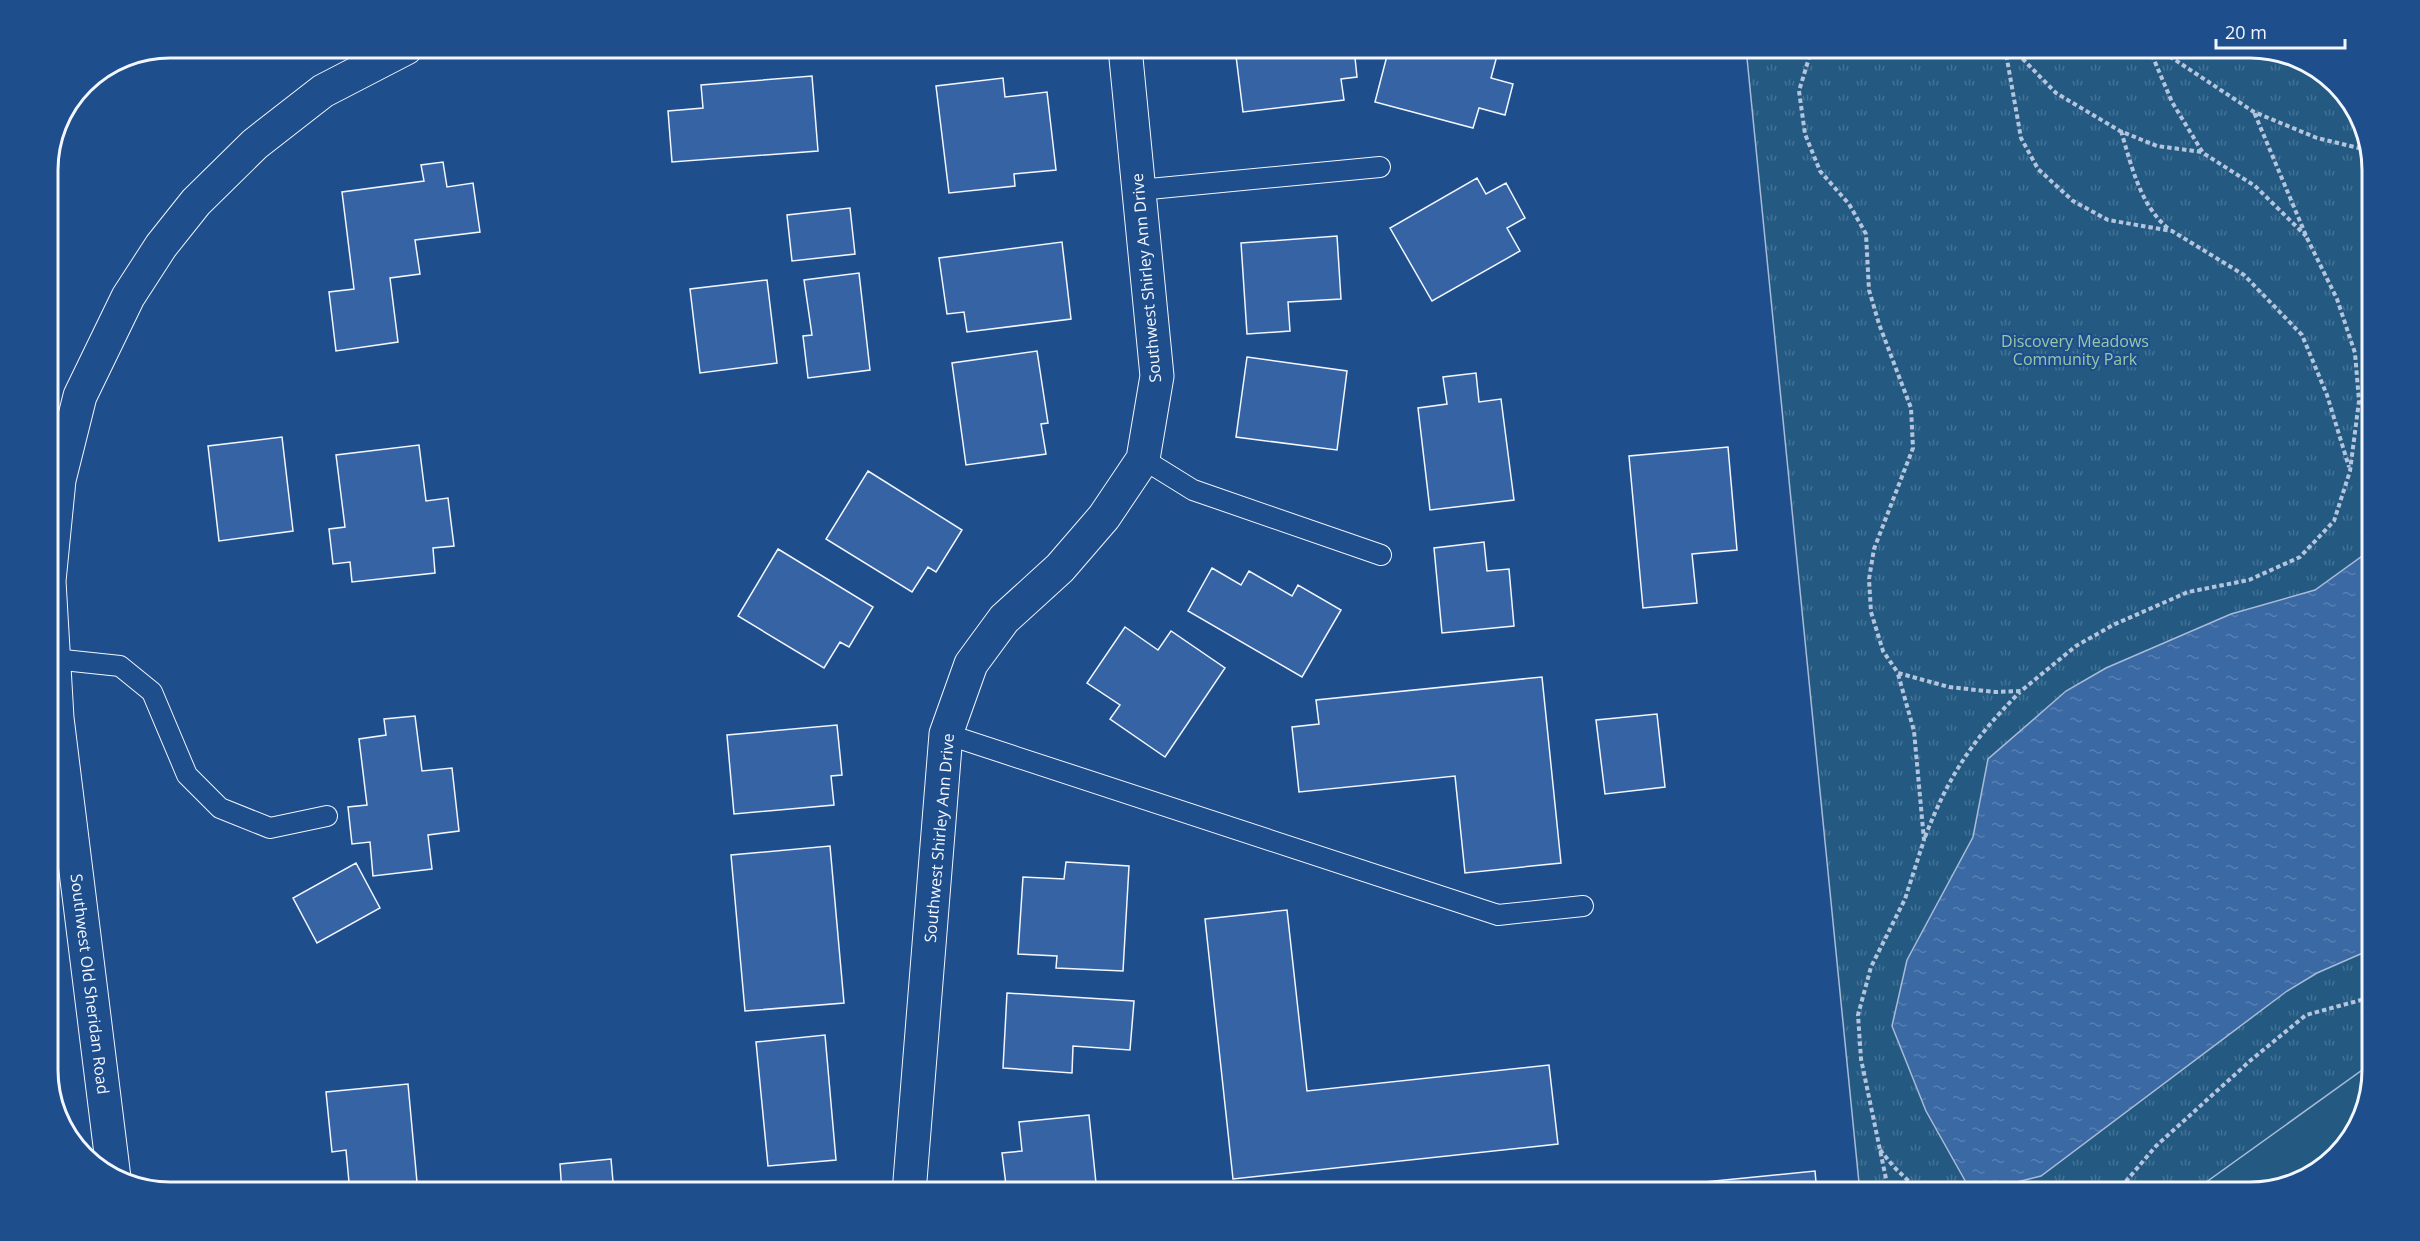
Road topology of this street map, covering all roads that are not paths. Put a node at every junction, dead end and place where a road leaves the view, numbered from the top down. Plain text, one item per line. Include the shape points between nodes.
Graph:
1 (385, 59) edge
2 (1126, 59) edge
3 (1380, 167) dead end
4 (1139, 190) junction
5 (1143, 459) junction
6 (59, 480) edge
7 (1381, 555) dead end
8 (59, 660) edge
9 (59, 734) edge
10 (946, 734) junction
11 (327, 816) dead end
12 (1583, 906) dead end
13 (113, 1166) edge
14 (910, 1183) edge

1 - 6 main road, Southwest Old Sheridan Road via 323,91 255,144 196,202 161,246 128,297 80,396
2 - 4 main road, Southwest Shirley Ann Drive
3 - 4 lane
4 - 5 main road, Southwest Shirley Ann Drive via 1157,376
5 - 7 lane via 1193,490
5 - 10 main road, Southwest Shirley Ann Drive via 1104,516 1060,568 1004,620 971,664
8 - 11 lane via 120,666 152,692 187,775 220,808 270,828
9 - 13 main road, Southwest Old Sheridan Road
10 - 12 lane via 1498,915
10 - 14 main road, Southwest Shirley Ann Drive

